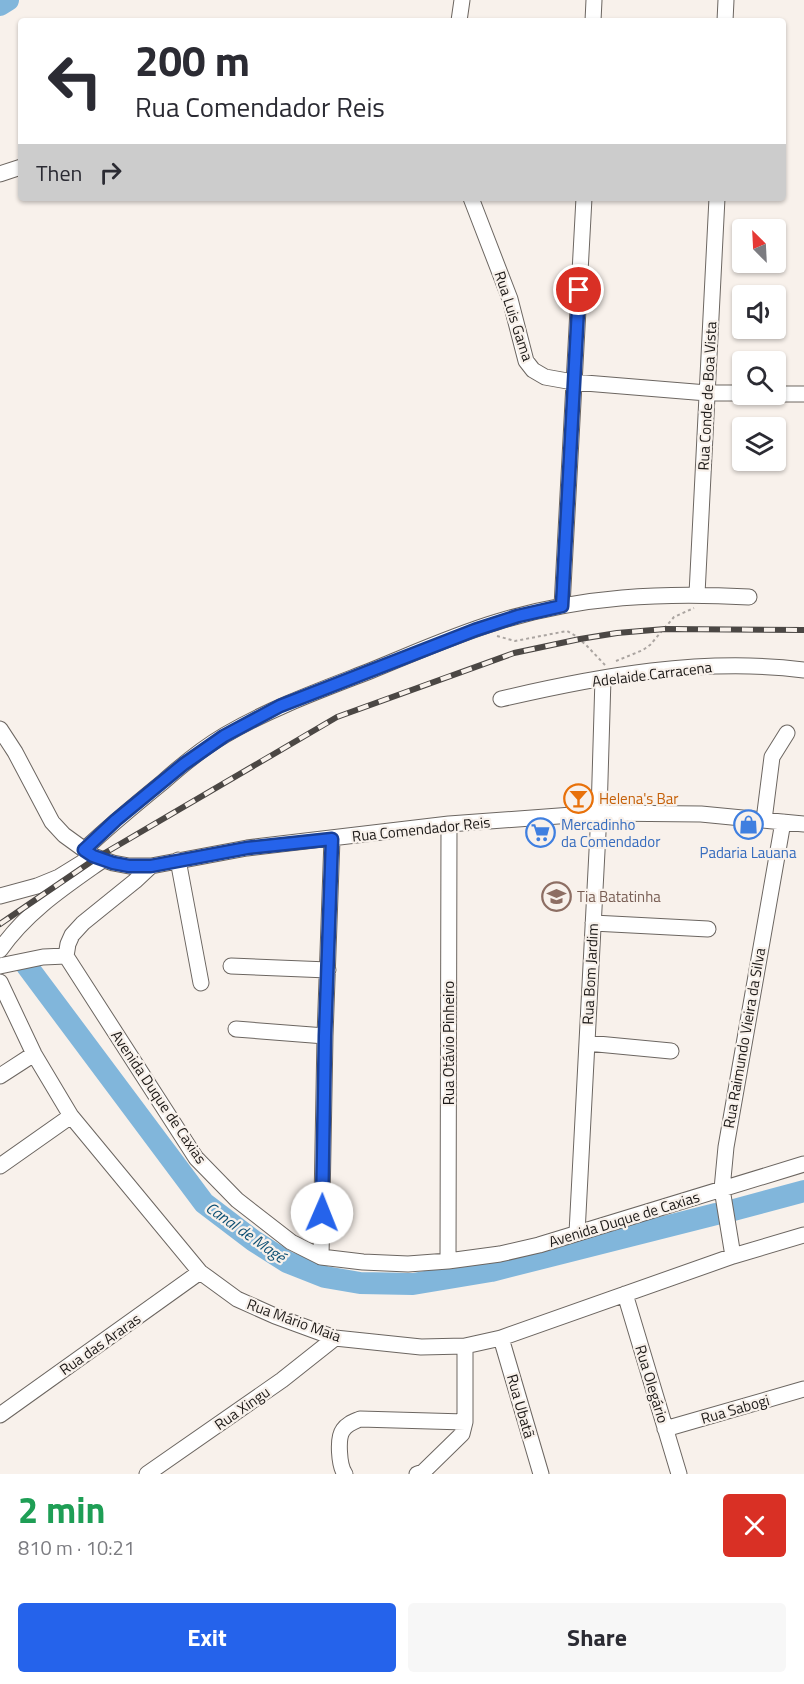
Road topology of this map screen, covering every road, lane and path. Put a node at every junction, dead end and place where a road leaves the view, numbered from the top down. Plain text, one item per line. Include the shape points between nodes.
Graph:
1 (462, 0) edge
2 (594, 0) edge
3 (726, 0) edge
4 (459, 18) edge
5 (593, 18) edge
6 (725, 18) edge
7 (18, 168) edge
8 (0, 174) edge
9 (472, 201) edge
10 (584, 201) edge
11 (717, 201) edge
12 (573, 382) junction
13 (707, 393) junction
14 (732, 393) edge
15 (786, 394) edge
16 (804, 394) edge
17 (697, 594) junction
18 (749, 597) dead end
19 (562, 606) junction
20 (496, 636) dead end
21 (616, 661) dead end
22 (804, 670) edge
23 (603, 678) junction
24 (501, 699) dead end
25 (0, 729) edge
26 (787, 733) dead end
27 (599, 813) junction
28 (764, 820) junction
29 (783, 822) junction
30 (449, 824) junction
31 (804, 824) edge
32 (332, 839) junction
33 (94, 855) junction
34 (178, 860) junction
35 (151, 866) junction
36 (0, 896) edge
37 (593, 923) junction
38 (708, 929) dead end
39 (0, 950) edge
40 (66, 956) junction
41 (0, 966) edge
42 (231, 966) dead end
43 (328, 970) junction
44 (0, 982) edge
45 (201, 983) dead end
46 (236, 1029) dead end
47 (325, 1036) junction
48 (587, 1043) junction
49 (671, 1051) dead end
50 (34, 1054) junction
51 (0, 1076) edge
52 (71, 1116) junction
53 (804, 1164) edge
54 (0, 1166) edge
55 (722, 1189) junction
56 (577, 1233) junction
57 (804, 1235) edge
58 (733, 1256) junction
59 (321, 1257) junction
60 (448, 1261) junction
61 (200, 1272) junction
62 (625, 1294) junction
63 (335, 1338) junction
64 (501, 1338) junction
65 (465, 1346) junction
66 (804, 1389) edge
67 (0, 1415) edge
68 (465, 1422) junction
69 (665, 1429) junction
70 (147, 1474) edge
71 (345, 1474) edge
72 (417, 1474) edge
73 (541, 1474) edge
74 (679, 1474) edge

1 - 4 street
2 - 5 street
3 - 6 street
7 - 8 street
9 - 12 street, Rua Luis Gama via 510,299 526,361 545,377
10 - 12 street
11 - 13 street, Rua Conde de Boa Vista
12 - 13 street, Rua Luis Gama
12 - 19 street
13 - 14 street, Rua Luis Gama
13 - 17 street, Rua Conde de Boa Vista
15 - 16 street
17 - 18 street
17 - 19 street via 636,596
17 - 21 path via 694,608 674,617 650,645
19 - 33 street via 475,630 271,711 224,736 116,820
20 - 23 path via 515,641 567,631 603,662
22 - 23 street, Adelaide Carracena via 736,666
23 - 24 street, Adelaide Carracena
23 - 27 street, Rua Bom Jardim
25 - 33 street, Rua Comendador Reis via 52,822
26 - 28 street via 772,757
27 - 28 street, Rua Comendador Reis via 701,814
27 - 30 street, Rua Comendador Reis
27 - 37 street, Rua Bom Jardim
28 - 29 street, Rua Comendador Reis
29 - 31 street, Rua Comendador Reis
29 - 55 street, Rua Raimundo Vieira da Silva via 731,1111
30 - 32 street, Rua Comendador Reis
30 - 60 street, Rua Otávio Pinheiro
32 - 34 street, Rua Comendador Reis
32 - 43 street
33 - 35 street, Rua Comendador Reis via 129,866
33 - 36 street via 60,877
33 - 39 street via 23,922
34 - 35 street, Rua Comendador Reis
34 - 45 street
35 - 40 street via 72,934
37 - 38 street
37 - 48 street, Rua Bom Jardim
40 - 41 street
40 - 59 street, Avenida Duque de Caxias via 196,1158 237,1200 291,1242
42 - 43 street
43 - 47 street
44 - 50 street, Rua Mário Maia
46 - 47 street
47 - 59 street
48 - 49 street
48 - 56 street, Rua Bom Jardim
50 - 51 street
50 - 52 street, Rua Mário Maia
52 - 54 street
52 - 61 street, Rua Mário Maia
53 - 55 street, Avenida Duque de Caxias
55 - 56 street, Avenida Duque de Caxias
55 - 58 street, Rua Raimundo Vieira da Silva
56 - 60 street, Avenida Duque de Caxias via 500,1254
57 - 58 street, Rua Mário Maia
58 - 62 street, Rua Mário Maia
59 - 60 street, Avenida Duque de Caxias via 408,1264
61 - 63 street, Rua Mário Maia via 237,1299
61 - 67 street, Rua das Araras
62 - 64 street, Rua Mário Maia
62 - 69 street, Rua Olegário
63 - 65 street, Rua Mário Maia via 421,1347
63 - 70 street, Rua Xingu
64 - 65 street, Rua Mário Maia
64 - 73 street, Rua Ubatã
65 - 68 street
66 - 69 street, Rua Sabogi
68 - 71 street via 360,1419 348,1424 341,1432 340,1463
68 - 72 street via 462,1434
69 - 74 street, Rua Olegário

